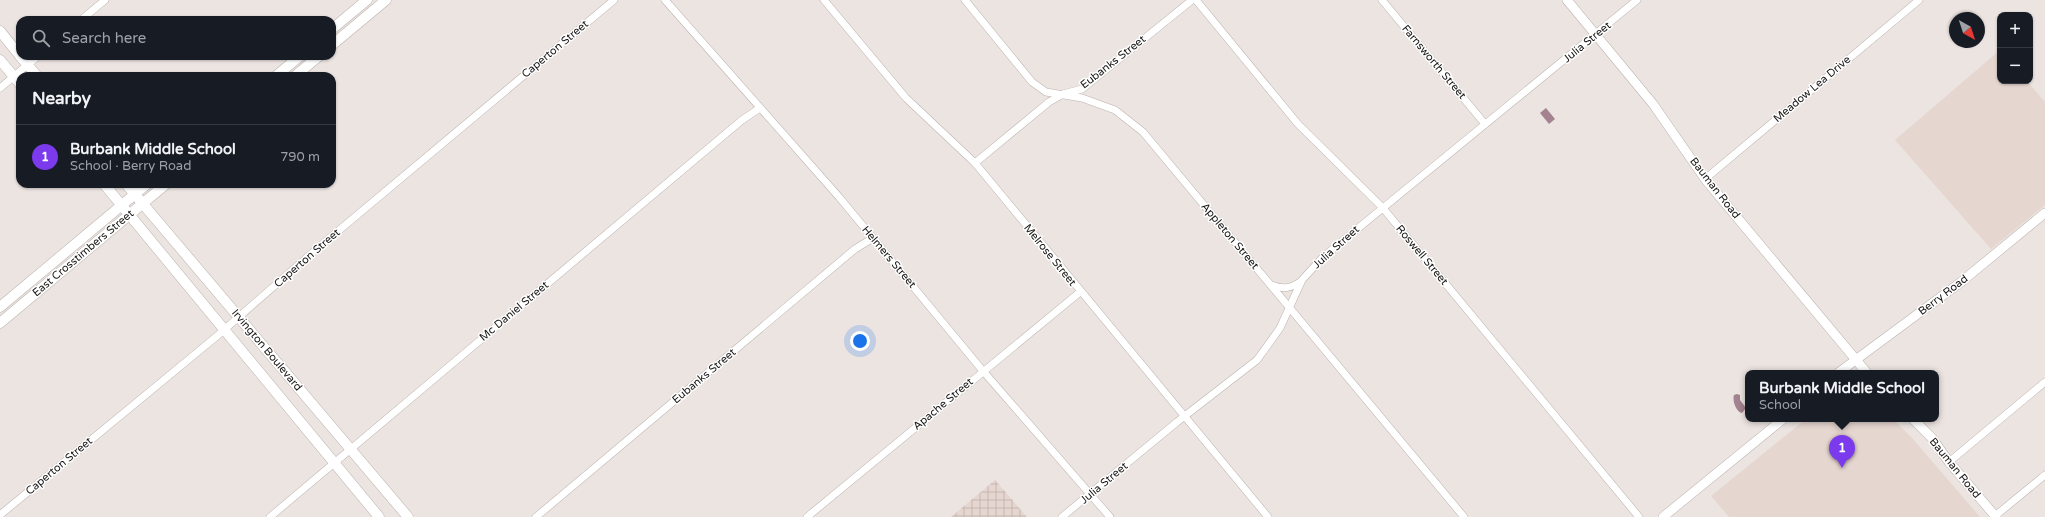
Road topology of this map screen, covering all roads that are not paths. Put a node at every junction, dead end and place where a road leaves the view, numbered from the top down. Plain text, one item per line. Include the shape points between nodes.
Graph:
1 (105, 0) edge
2 (367, 0) edge
3 (386, 0) edge
4 (614, 0) edge
5 (665, 0) edge
6 (824, 0) edge
7 (964, 0) edge
8 (1192, 0) edge
9 (1196, 0) edge
10 (1382, 0) edge
11 (1567, 0) edge
12 (1637, 0) edge
13 (1919, 0) edge
14 (86, 16) edge
15 (336, 26) edge
16 (336, 28) edge
17 (0, 32) edge
18 (346, 34) junction
19 (1596, 34) junction
20 (336, 42) edge
21 (16, 51) edge
22 (0, 60) edge
23 (24, 60) edge
24 (34, 60) edge
25 (295, 60) edge
26 (314, 60) edge
27 (28, 65) junction
28 (23, 72) edge
29 (34, 72) edge
30 (281, 72) edge
31 (300, 72) edge
32 (16, 79) edge
33 (16, 80) edge
34 (0, 88) edge
35 (1082, 89) junction
36 (1046, 92) junction
37 (1063, 94) junction
38 (1082, 98) junction
39 (1049, 102) junction
40 (760, 108) junction
41 (1485, 124) junction
42 (975, 163) junction
43 (1705, 179) junction
44 (107, 188) edge
45 (129, 188) edge
46 (142, 188) edge
47 (161, 188) edge
48 (134, 194) junction
49 (143, 203) junction
50 (121, 206) junction
51 (1382, 207) junction
52 (2045, 213) edge
53 (129, 215) junction
54 (873, 238) junction
55 (1302, 280) junction
56 (1270, 284) junction
57 (17, 292) junction
58 (1080, 292) junction
59 (25, 302) junction
60 (0, 307) edge
61 (1290, 308) junction
62 (239, 317) junction
63 (0, 323) edge
64 (224, 330) junction
65 (1854, 359) junction
66 (1841, 370) edge
67 (1864, 370) edge
68 (983, 371) junction
69 (2045, 382) edge
70 (1185, 416) junction
71 (1779, 422) edge
72 (1917, 422) edge
73 (351, 449) junction
74 (1949, 462) junction
75 (334, 464) junction
76 (2045, 475) edge
77 (1091, 494) junction
78 (0, 515) edge
79 (1996, 516) edge
80 (270, 517) edge
81 (379, 517) edge
82 (408, 517) edge
83 (536, 517) edge
84 (807, 517) edge
85 (1062, 517) edge
86 (1110, 517) edge
87 (1268, 517) edge
88 (1464, 517) edge
89 (1639, 517) edge
90 (1663, 517) edge

1 - 14 street
2 - 15 main road
3 - 18 main road
4 - 62 street, Caperton Street
5 - 40 street, Helmers Street
6 - 42 street, Melrose Street via 906,98
7 - 36 street via 1032,82
8 - 35 street, Eubanks Street
9 - 51 street, Roswell Street via 1298,124
10 - 41 street, Farnsworth Street
11 - 19 street, Bauman Road
12 - 19 street, Julia Street
13 - 43 street, Meadow Lea Drive
16 - 18 main road
17 - 21 main road
18 - 20 main road
19 - 41 street, Julia Street
19 - 43 street, Bauman Road via 1653,104
22 - 32 main road
23 - 27 main road
24 - 27 street
25 - 30 main road
26 - 31 main road
27 - 28 street
27 - 29 main road
33 - 34 street
35 - 37 street, Eubanks Street
35 - 38 street
36 - 37 street, Appleton Street
36 - 39 street
37 - 38 street, Appleton Street
37 - 39 street, Eubanks Street
38 - 56 street, Appleton Street via 1115,110 1143,132
39 - 42 street, Eubanks Street
40 - 54 street, Helmers Street
40 - 73 street, Mc Daniel Street via 736,125
41 - 51 street, Julia Street
42 - 58 street, Melrose Street
43 - 65 street, Bauman Road
44 - 50 main road, Irvington Boulevard
45 - 48 main road, Irvington Boulevard
46 - 48 main road, East Crosstimbers Street
47 - 49 main road, East Crosstimbers Street
48 - 49 main road, Irvington Boulevard
48 - 50 main road, East Crosstimbers Street
49 - 53 main road, East Crosstimbers Street
49 - 62 main road, Irvington Boulevard
50 - 53 main road, Irvington Boulevard
50 - 57 main road, East Crosstimbers Street
51 - 55 street, Julia Street via 1323,257
51 - 89 street, Roswell Street
52 - 65 street, Berry Road via 1961,282
53 - 59 main road, East Crosstimbers Street
53 - 64 main road, Irvington Boulevard
54 - 68 street, Helmers Street
54 - 83 street, Eubanks Street via 855,249
55 - 56 street via 1287,288
55 - 61 street, Julia Street
56 - 61 street, Appleton Street
57 - 59 main road
57 - 60 main road, East Crosstimbers Street
58 - 68 street, Apache Street
58 - 70 street, Melrose Street
59 - 63 main road, East Crosstimbers Street
61 - 70 street, Julia Street via 1280,328 1257,360
61 - 88 street, Appleton Street
62 - 64 street, Caperton Street
62 - 73 main road, Irvington Boulevard
64 - 75 main road, Irvington Boulevard
64 - 78 street, Caperton Street
65 - 66 street, Berry Road
65 - 67 street, Bauman Road
68 - 77 street, Helmers Street
68 - 84 street, Apache Street
69 - 74 street
70 - 77 street, Julia Street
70 - 87 street, Melrose Street
71 - 90 street
72 - 74 street, Bauman Road
73 - 75 street, Mc Daniel Street
73 - 82 main road, Irvington Boulevard
74 - 79 street, Bauman Road
75 - 80 street, Mc Daniel Street
75 - 81 main road, Irvington Boulevard
76 - 79 street
77 - 85 street, Julia Street
77 - 86 street, Helmers Street

